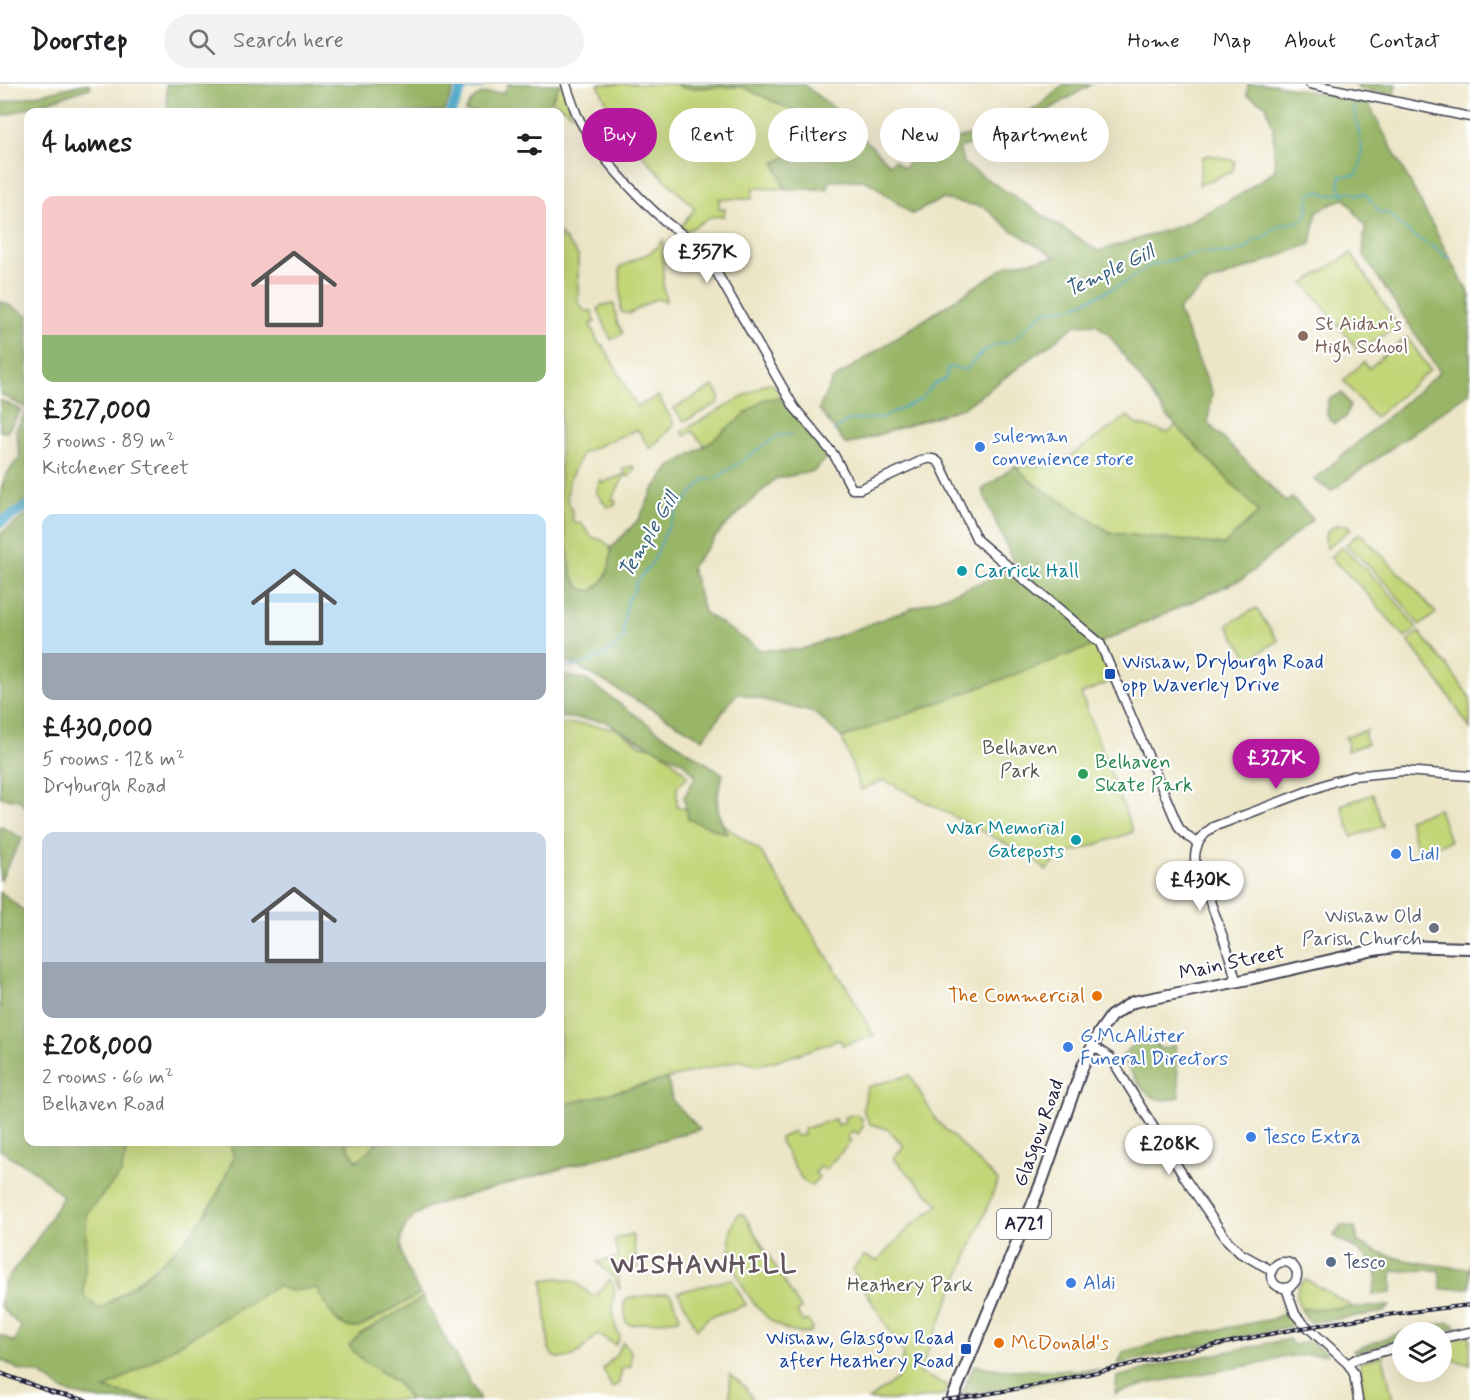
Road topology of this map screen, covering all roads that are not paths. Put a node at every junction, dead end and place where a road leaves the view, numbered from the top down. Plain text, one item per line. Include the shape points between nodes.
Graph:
1 (566, 84) edge
2 (1310, 84) edge
3 (1470, 117) edge
4 (1470, 776) edge
5 (1198, 843) junction
6 (1470, 948) edge
7 (1236, 981) junction
8 (1093, 1046) junction
9 (1271, 1270) junction
10 (1286, 1288) junction
11 (1470, 1332) edge
12 (1452, 1336) edge
13 (1392, 1349) edge
14 (1348, 1364) junction
15 (952, 1400) edge
16 (1358, 1400) edge

1 - 5 street via 577,115 610,163 667,223 706,254 794,407 834,455 852,489 860,489 923,460 936,459 976,540 1100,643 1179,828
2 - 3 street
4 - 5 street via 1404,771 1345,778 1213,827
5 - 7 street via 1196,866
6 - 7 main road, Main Street / A721 via 1401,946
7 - 8 main road, Main Street / A721 via 1133,1002 1111,1016
8 - 9 street via 1111,1058 1186,1180 1233,1247
8 - 15 main road, Glasgow Road / A721
9 - 10 street via 1273,1283
9 - 10 street via 1281,1262 1293,1266 1297,1278
10 - 14 street via 1300,1321
11 - 12 street
13 - 14 street
14 - 16 street via 1354,1374

